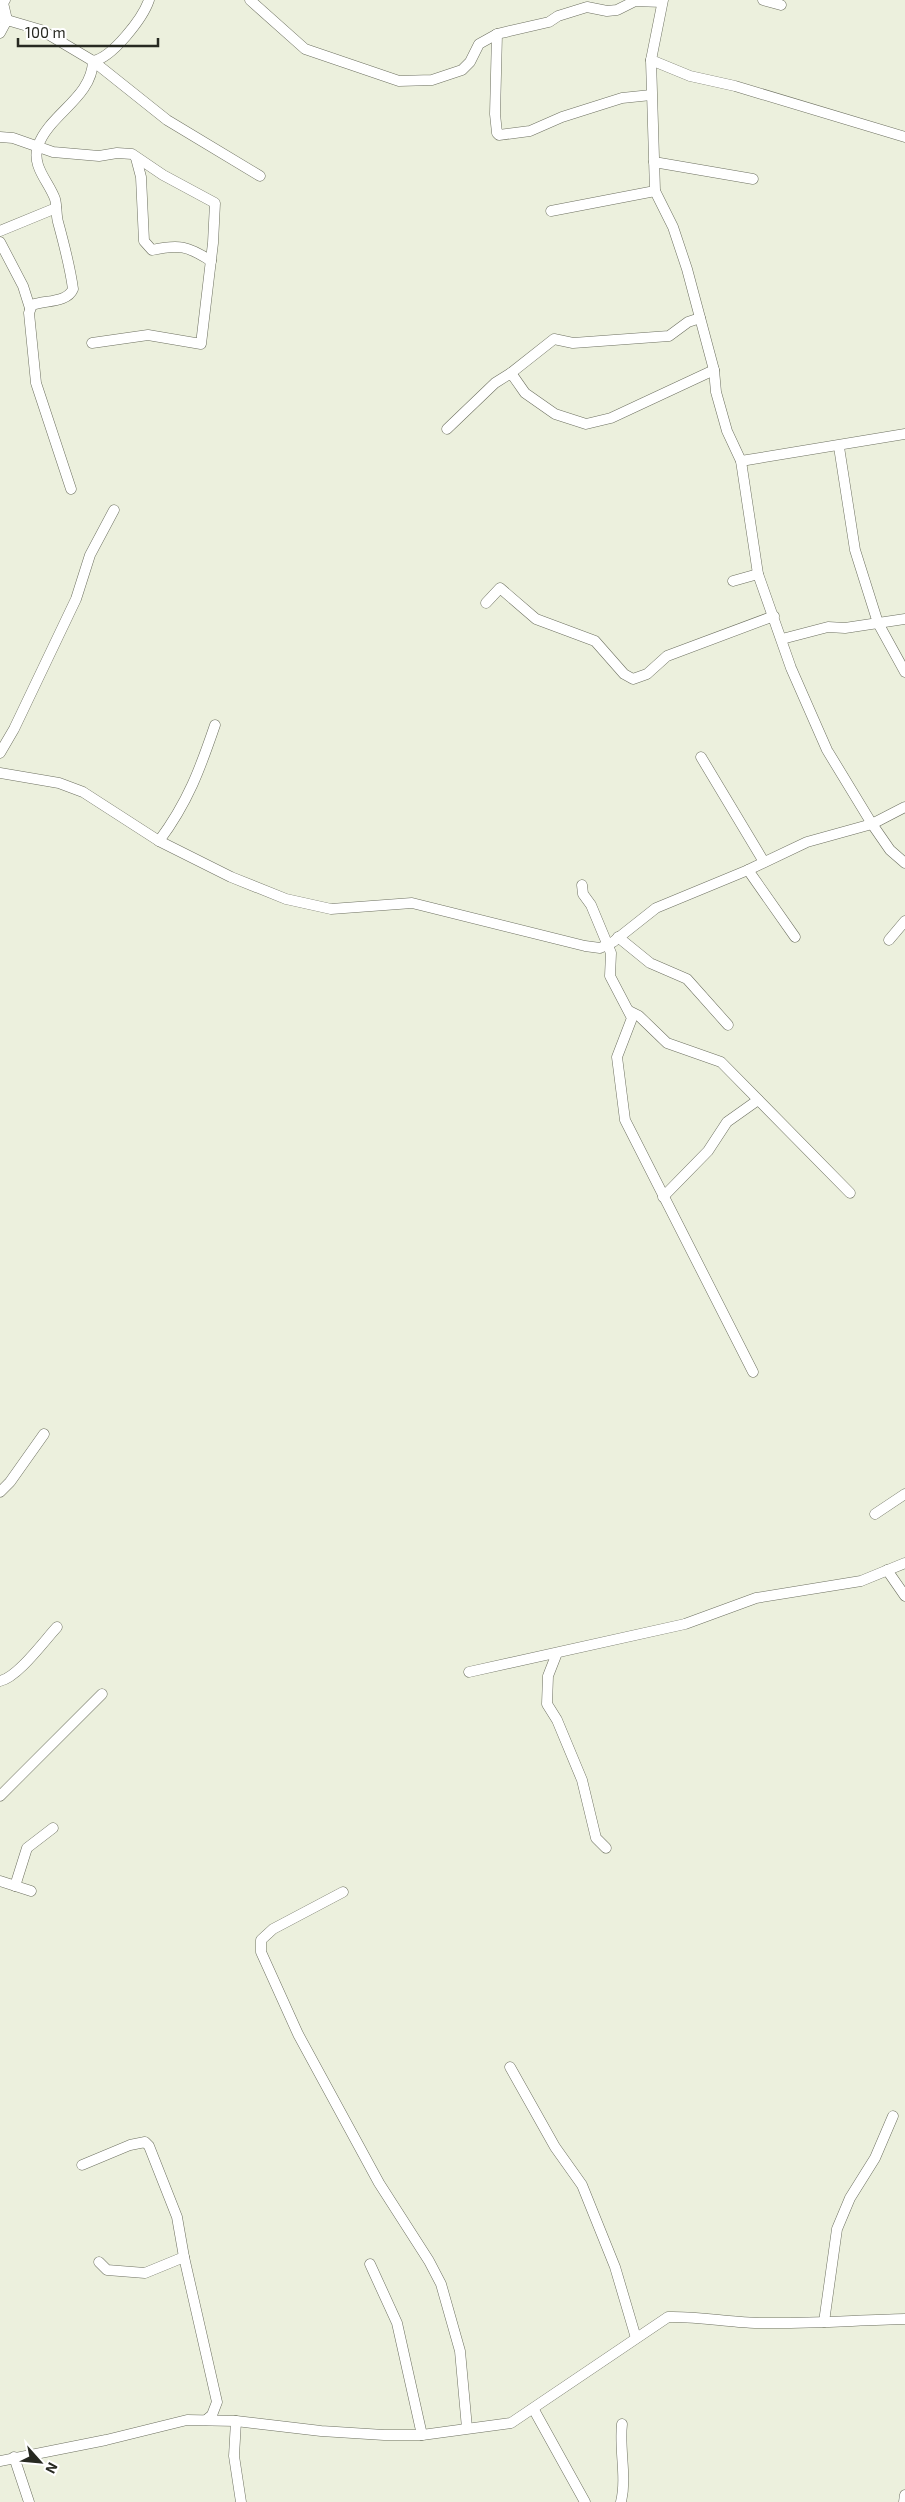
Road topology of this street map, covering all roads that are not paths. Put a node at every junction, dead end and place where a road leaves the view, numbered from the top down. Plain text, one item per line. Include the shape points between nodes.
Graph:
1 (5, 0) edge
2 (149, 0) edge
3 (250, 0) edge
4 (763, 0) edge
5 (663, 1) edge
6 (781, 5) dead end
7 (4, 19) edge
8 (0, 32) edge
9 (497, 34) junction
10 (651, 60) junction
11 (93, 62) junction
12 (651, 95) junction
13 (0, 137) edge
14 (905, 137) edge
15 (37, 148) junction
16 (136, 158) junction
17 (654, 162) junction
18 (260, 176) dead end
19 (753, 179) dead end
20 (655, 191) junction
21 (56, 208) junction
22 (551, 211) dead end
23 (0, 230) edge
24 (0, 242) edge
25 (211, 261) junction
26 (30, 308) junction
27 (700, 318) junction
28 (92, 343) dead end
29 (714, 370) junction
30 (511, 373) junction
31 (447, 429) dead end
32 (905, 434) edge
33 (839, 447) junction
34 (741, 461) junction
35 (71, 489) dead end
36 (114, 510) dead end
37 (758, 574) junction
38 (732, 581) dead end
39 (486, 602) dead end
40 (774, 616) junction
41 (905, 619) edge
42 (878, 623) junction
43 (782, 640) junction
44 (905, 672) edge
45 (215, 725) dead end
46 (0, 753) edge
47 (701, 757) dead end
48 (0, 773) edge
49 (905, 807) edge
50 (872, 824) junction
51 (159, 841) junction
52 (764, 862) junction
53 (905, 863) edge
54 (748, 870) junction
55 (582, 885) dead end
56 (905, 922) edge
57 (618, 937) junction
58 (795, 937) dead end
59 (889, 940) dead end
60 (605, 944) junction
61 (629, 1011) junction
62 (728, 1024) dead end
63 (758, 1100) junction
64 (850, 1193) dead end
65 (662, 1197) junction
66 (752, 1372) dead end
67 (44, 1434) dead end
68 (0, 1492) edge
69 (905, 1494) edge
70 (875, 1514) dead end
71 (905, 1563) edge
72 (887, 1570) junction
73 (905, 1596) edge
74 (57, 1627) dead end
75 (557, 1652) junction
76 (469, 1672) dead end
77 (0, 1681) edge
78 (102, 1694) dead end
79 (0, 1796) edge
80 (53, 1828) dead end
81 (606, 1848) dead end
82 (0, 1881) edge
83 (15, 1886) junction
84 (31, 1891) dead end
85 (343, 1892) dead end
86 (510, 2067) dead end
87 (893, 2116) dead end
88 (82, 2165) dead end
89 (184, 2257) junction
90 (99, 2262) dead end
91 (370, 2264) dead end
92 (905, 2319) edge
93 (824, 2322) junction
94 (636, 2338) junction
95 (534, 2410) junction
96 (206, 2420) junction
97 (236, 2421) junction
98 (622, 2424) dead end
99 (467, 2428) junction
100 (422, 2435) junction
101 (14, 2457) junction
102 (0, 2460) edge
103 (905, 2495) edge
104 (29, 2502) edge
105 (241, 2502) edge
106 (585, 2502) edge
107 (621, 2502) edge
108 (904, 2502) edge

1 - 7 street
2 - 11 street via 142,17 128,33 101,60
3 - 9 street via 304,49 399,81 432,80 462,70 479,44
4 - 6 street
5 - 9 street via 635,1 607,11 587,6 549,22
5 - 10 street
7 - 8 street
7 - 11 street via 41,30
9 - 12 street via 495,114 499,135 530,131 622,98
10 - 12 street
10 - 14 street via 690,76 735,86
11 - 15 street via 85,87 50,127
11 - 18 street via 167,120
12 - 17 street
13 - 15 street via 13,138
15 - 16 street via 99,156 126,153
15 - 21 street via 36,158
16 - 25 street via 215,203
16 - 25 street via 146,246 152,250 185,247
17 - 19 street
17 - 20 street
20 - 22 street
20 - 27 street via 673,227
21 - 23 street
21 - 26 street via 74,289 59,300 35,304
24 - 26 street via 23,286
25 - 28 street via 202,344 148,335
26 - 35 street via 36,383
27 - 29 street
27 - 30 street via 688,322 669,336 573,343 554,339
29 - 30 street via 610,418 586,424 555,414 525,393
29 - 34 street via 716,392 727,431
30 - 31 street via 495,383
32 - 33 street
33 - 34 street
33 - 42 street via 855,550
34 - 37 street
36 - 46 street via 90,555 76,599
37 - 38 street
37 - 40 street
39 - 40 street via 500,588 536,619 595,641 624,674 633,679 647,674 667,656
40 - 43 street
41 - 42 street
42 - 43 street via 828,627
42 - 44 street
43 - 50 street via 807,708 827,750
45 - 51 street via 197,780
47 - 52 street
48 - 51 street via 59,782 83,792
49 - 50 street
50 - 52 street via 806,842
50 - 53 street via 890,850
51 - 60 street via 231,877 286,899 320,908 412,903 585,946 600,948
52 - 54 street
54 - 57 street via 656,908
54 - 58 street
55 - 60 street
56 - 59 street
57 - 60 street
57 - 62 street via 650,963 687,979
60 - 61 street via 611,953 610,976
61 - 63 street via 639,1016 667,1043 721,1062
61 - 65 street via 632,1018 617,1057 625,1120
63 - 64 street
63 - 65 street via 727,1122 708,1151
65 - 66 street
67 - 68 street
69 - 70 street
71 - 72 street
72 - 73 street
72 - 75 street via 861,1580 756,1598 685,1624
74 - 77 street via 7,1679
75 - 76 street
75 - 81 street via 548,1676 547,1704 582,1780 596,1838
78 - 79 street
80 - 83 street via 27,1848
82 - 83 street
83 - 84 street
85 - 99 street via 273,1929 261,1940 261,1952 309,2056 379,2183 441,2284 460,2351
86 - 94 street via 555,2147 582,2186 615,2267
87 - 93 street via 875,2158 850,2198 837,2229
88 - 89 street via 145,2142 174,2209
89 - 90 street via 145,2272 107,2270
89 - 96 street via 217,2402 212,2415
91 - 100 street via 397,2323
92 - 93 street
93 - 94 street via 728,2322 692,2316 668,2317
94 - 95 street
95 - 99 street via 511,2423
95 - 106 street
96 - 97 street
96 - 101 street via 187,2420 106,2440
97 - 100 street via 321,2431
97 - 105 street via 234,2456
98 - 107 street
99 - 100 street
101 - 102 street
101 - 104 street
103 - 108 street

